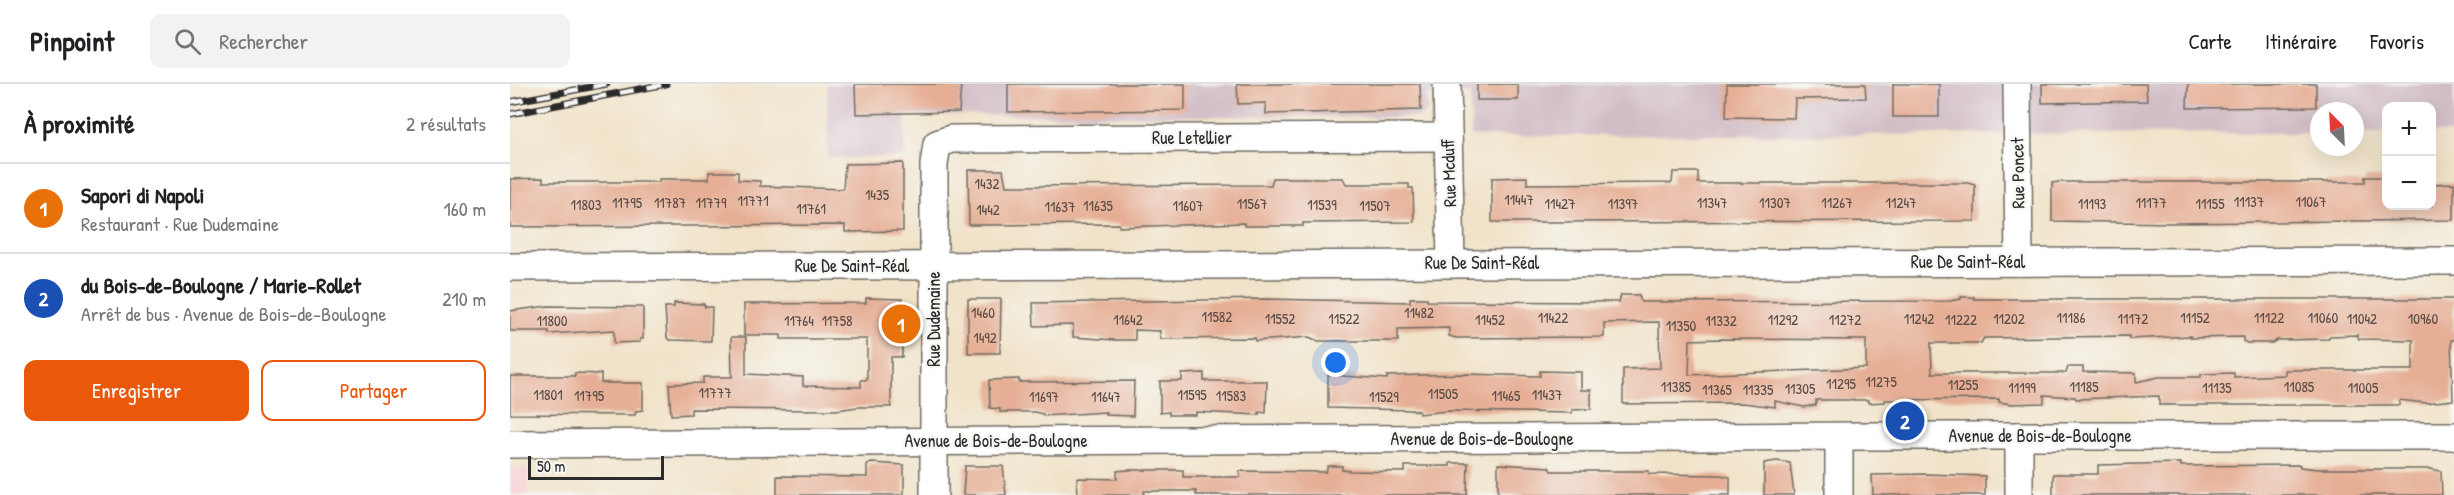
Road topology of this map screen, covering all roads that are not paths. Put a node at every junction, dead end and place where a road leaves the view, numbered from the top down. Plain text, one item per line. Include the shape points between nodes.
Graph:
1 (1448, 84) edge
2 (2017, 84) edge
3 (1448, 137) junction
4 (938, 144) joint
5 (2454, 261) edge
6 (1451, 262) junction
7 (2019, 262) junction
8 (934, 265) junction
9 (510, 267) edge
10 (2019, 436) junction
11 (2454, 436) edge
12 (1839, 437) junction
13 (934, 441) junction
14 (510, 444) edge
15 (934, 495) edge
16 (1839, 495) edge
17 (2019, 495) edge

1 - 3 street, Rue Mcduff
2 - 7 street, Rue Poncet
3 - 4 street, Rue Letellier via 951,139
3 - 6 street, Rue Mcduff
4 - 8 street, Rue Dudemaine via 934,158
5 - 7 street, Rue De Saint-Réal
6 - 7 street, Rue De Saint-Réal
6 - 8 street, Rue De Saint-Réal
8 - 9 street, Rue De Saint-Réal
8 - 13 street, Rue Dudemaine
10 - 11 street, Avenue de Bois-de-Boulogne
10 - 12 street, Avenue de Bois-de-Boulogne
10 - 17 street
12 - 13 street, Avenue de Bois-de-Boulogne
12 - 16 street
13 - 14 street, Avenue de Bois-de-Boulogne
13 - 15 street, Rue Dudemaine

